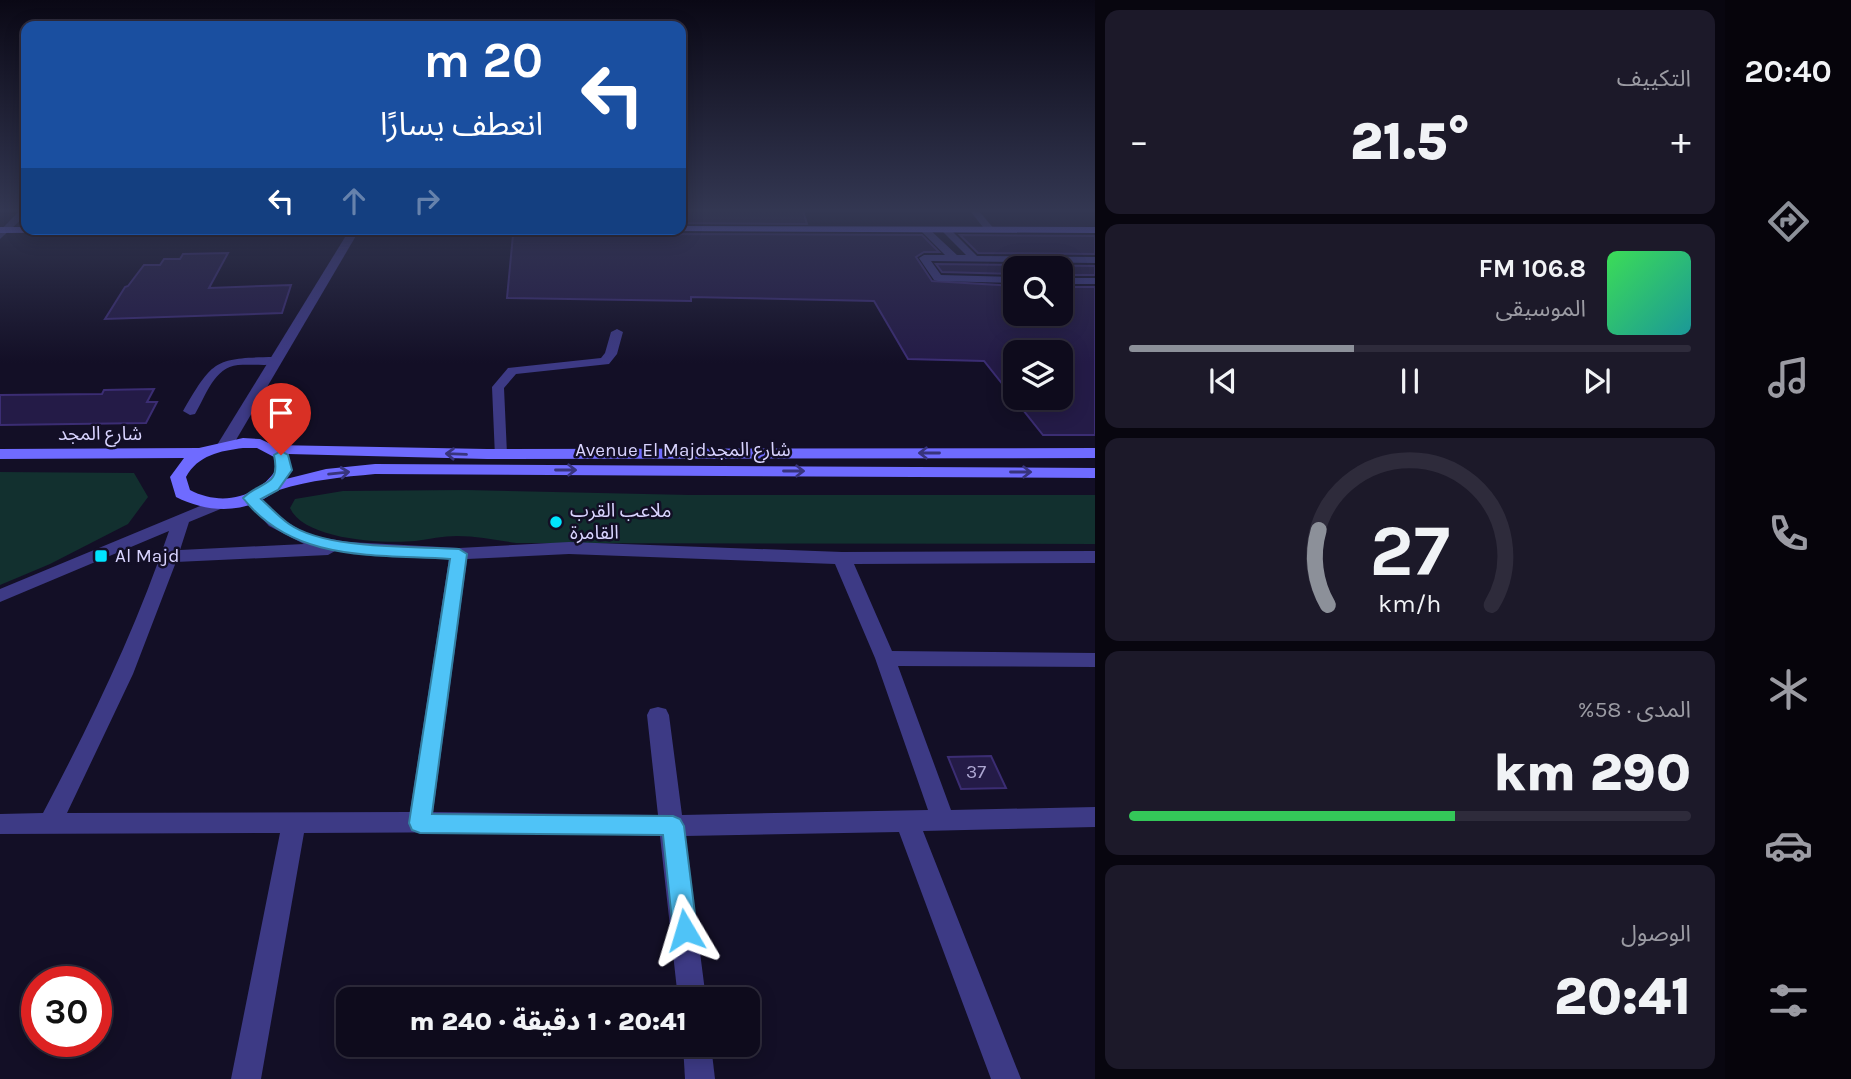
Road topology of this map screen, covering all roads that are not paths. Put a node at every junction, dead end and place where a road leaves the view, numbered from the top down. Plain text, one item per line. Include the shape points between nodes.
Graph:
1 (335, 261) edge
2 (926, 261) edge
3 (1003, 280) edge
4 (1073, 281) edge
5 (1095, 281) edge
6 (617, 332) dead end
7 (274, 361) junction
8 (190, 411) dead end
9 (225, 445) junction
10 (274, 449) junction
11 (200, 453) junction
12 (1095, 453) edge
13 (0, 454) edge
14 (500, 454) junction
15 (1095, 472) edge
16 (272, 487) junction
17 (251, 498) junction
18 (217, 504) junction
19 (181, 520) junction
20 (349, 548) junction
21 (459, 554) junction
22 (170, 556) junction
23 (1095, 557) edge
24 (842, 558) junction
25 (0, 596) edge
26 (885, 658) junction
27 (1095, 660) edge
28 (659, 715) dead end
29 (1095, 817) edge
30 (943, 820) junction
31 (907, 821) junction
32 (50, 823) junction
33 (420, 823) junction
34 (0, 824) edge
35 (294, 824) junction
36 (673, 826) junction
37 (691, 987) edge
38 (698, 1057) edge
39 (246, 1079) edge
40 (700, 1079) edge
41 (1006, 1079) edge

1 - 7 street
2 - 3 lane via 938,278
4 - 5 lane
6 - 14 lane via 605,361 512,371 498,387
7 - 8 lane via 216,366
7 - 9 street
9 - 10 main road, شارع المجد via 252,443
9 - 11 main road, شارع المجد
14 -> 10 main road, Avenue El Majdشارع المجد
10 - 16 main road via 285,462
11 - 13 main road, شارع المجد
11 - 18 main road via 182,468 178,485 191,499
12 -> 14 main road, Avenue El Majdشارع المجد
16 -> 15 main road, Avenue El Majdشارع المجد via 327,474 375,470
16 - 17 main road
17 - 18 main road
17 - 20 street via 294,534
18 - 19 street
19 - 22 street
19 - 25 street
20 - 21 street
20 - 22 street
21 - 24 street via 569,548
21 - 33 street
22 - 32 street via 109,707
23 - 24 street
24 - 26 street
26 - 27 street
26 - 30 street
28 - 36 street
29 - 30 street
30 - 31 street
31 - 36 street
31 - 41 street
32 - 34 street
32 - 35 street
33 - 35 street
33 - 36 street
35 - 39 street
36 - 37 street
38 - 40 street

